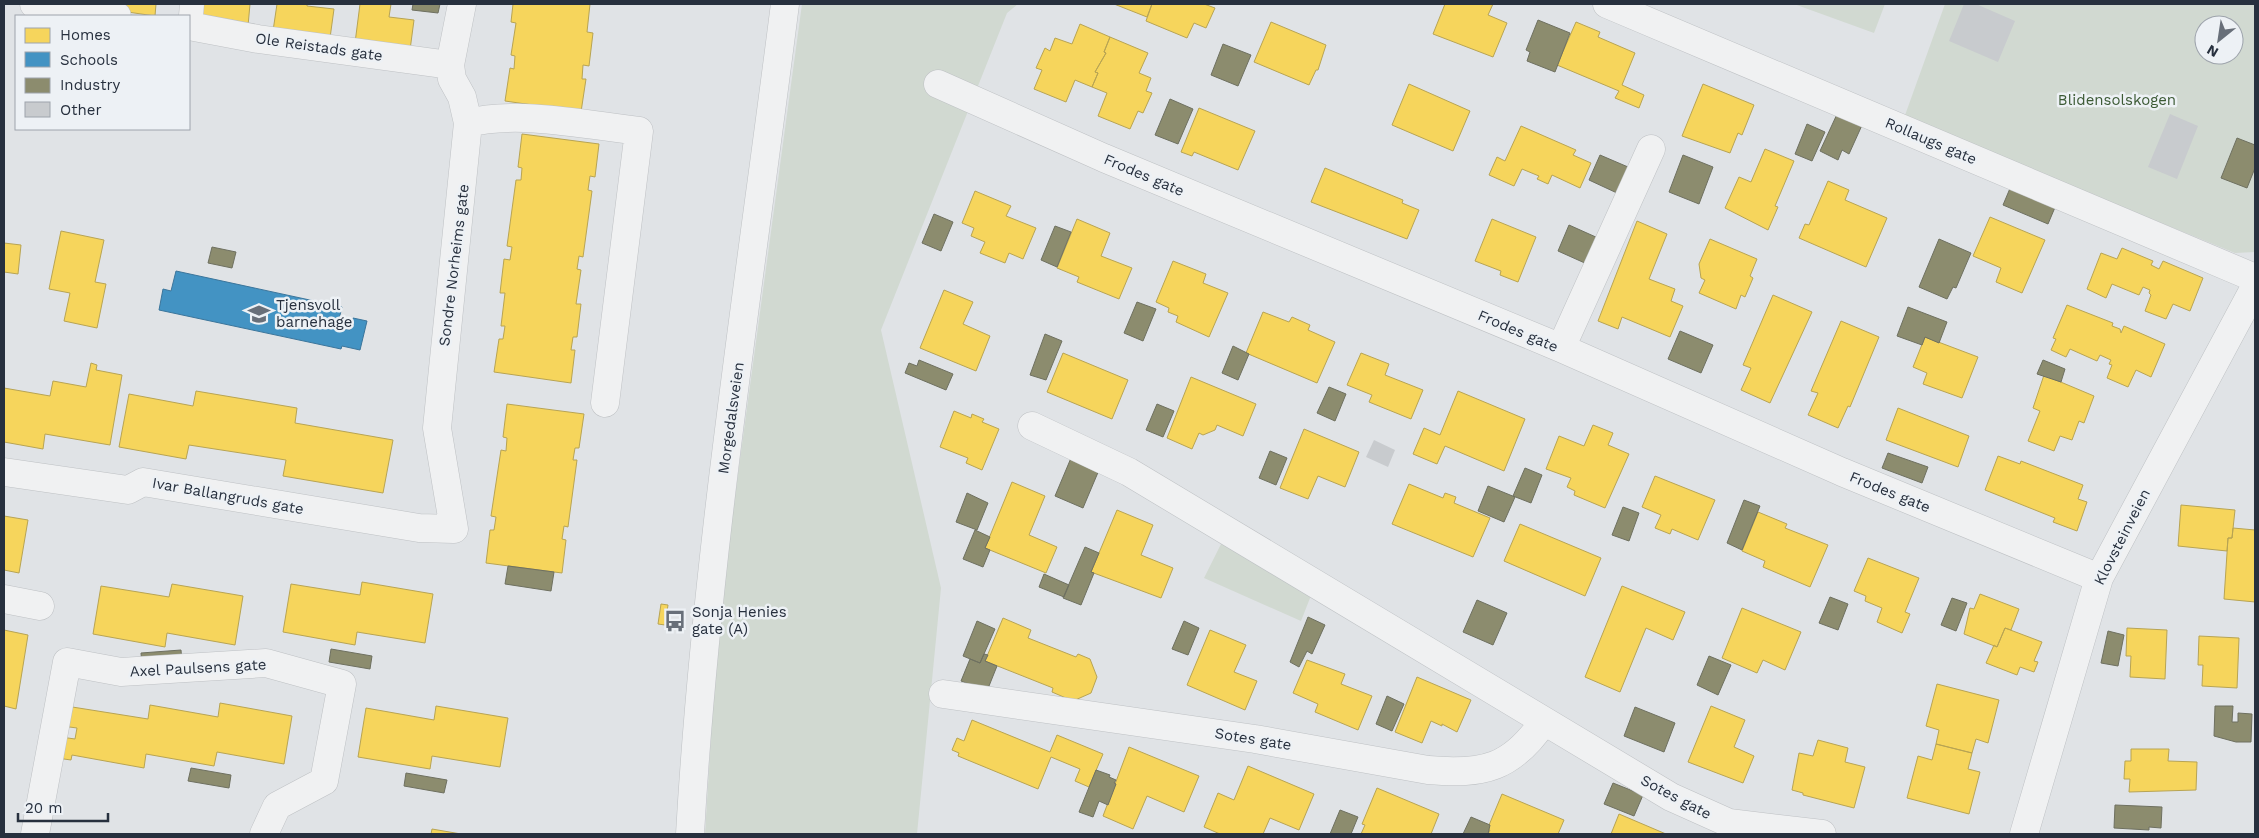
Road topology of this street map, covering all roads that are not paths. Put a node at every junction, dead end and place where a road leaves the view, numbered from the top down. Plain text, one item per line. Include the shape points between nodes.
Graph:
1 (34, 4) edge
2 (462, 4) edge
3 (785, 4) edge
4 (1607, 4) edge
5 (110, 15) edge
6 (190, 19) edge
7 (450, 65) junction
8 (938, 84) dead end
9 (468, 123) junction
10 (1651, 149) dead end
11 (2255, 278) edge
12 (2255, 287) edge
13 (1561, 348) junction
14 (605, 402) dead end
15 (1032, 426) dead end
16 (4, 472) edge
17 (454, 528) joint
18 (2098, 578) junction
19 (4, 599) edge
20 (40, 606) dead end
21 (942, 694) dead end
22 (1544, 721) junction
23 (35, 834) edge
24 (264, 834) edge
25 (690, 834) edge
26 (1822, 834) edge
27 (2024, 834) edge

1 - 5 street
2 - 7 street, Sondre Norheims gate
3 - 25 street, Morgedalsveien via 716,530 698,701
4 - 11 street, Rollaugs gate
6 - 7 street, Ole Reistads gate via 258,39
7 - 9 street, Sondre Norheims gate
8 - 13 street, Frodes gate via 1113,162
9 - 14 street via 513,117 639,131
9 - 17 street, Sondre Norheims gate via 437,428
10 - 13 street
12 - 18 street, Klovsteinveien
13 - 18 street, Frodes gate via 1842,472
15 - 22 street, Sotes gate via 1129,472
16 - 17 street, Ivar Ballangruds gate via 128,490 143,482 419,528
18 - 27 street, Klovsteinveien
19 - 20 street
21 - 22 street, Sotes gate via 1157,724 1456,773 1483,770 1509,760 1531,740
22 - 26 street, Sotes gate via 1671,797 1704,813 1729,822
23 - 24 street, Axel Paulsens gate via 67,662 120,672 266,663 342,684 324,781 277,806

